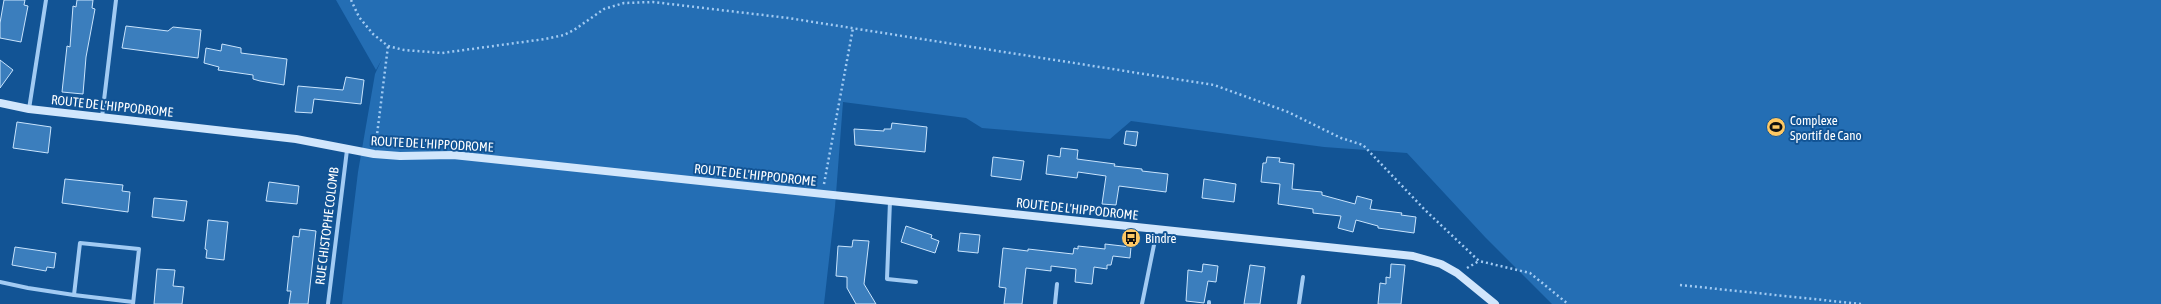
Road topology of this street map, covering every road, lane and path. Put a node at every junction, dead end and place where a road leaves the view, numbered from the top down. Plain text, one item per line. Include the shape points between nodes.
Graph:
1 (46, 0) edge
2 (116, 0) edge
3 (351, 0) edge
4 (853, 28) junction
5 (388, 46) junction
6 (0, 103) edge
7 (28, 109) junction
8 (102, 117) junction
9 (347, 150) junction
10 (374, 154) junction
11 (822, 194) junction
12 (890, 201) junction
13 (1157, 230) junction
14 (1303, 277) dead end
15 (0, 282) edge
16 (916, 282) dead end
17 (1057, 284) dead end
18 (1680, 285) dead end
19 (74, 295) junction
20 (133, 303) edge
21 (328, 304) edge
22 (1055, 304) edge
23 (1142, 304) edge
24 (1299, 304) edge
25 (1495, 304) edge
26 (1568, 304) edge
27 (1861, 304) edge

1 - 7 street
2 - 8 street
3 - 5 path via 359,17 373,34
4 - 5 path via 653,2 624,3 604,8 564,35 544,39 442,53
4 - 11 path
4 - 26 path via 1214,85 1288,112 1341,138 1363,145 1424,210 1479,261 1530,273
5 - 10 path
6 - 7 main road, ROUTE DE L'HIPPODROME
7 - 8 main road, ROUTE DE L'HIPPODROME
8 - 9 main road, ROUTE DE L'HIPPODROME via 296,139
9 - 10 main road, ROUTE DE L'HIPPODROME
9 - 21 street, RUE CHISTOPHE COLOMB
10 - 11 main road, ROUTE DE L'HIPPODROME via 453,155
11 - 12 main road, ROUTE DE L'HIPPODROME
12 - 13 main road, ROUTE DE L'HIPPODROME
12 - 16 street via 887,279
13 - 23 street
13 - 25 main road, ROUTE DE L'HIPPODROME via 1412,256 1441,264 1457,273
14 - 24 street
15 - 19 street
17 - 22 street
18 - 27 path
19 - 20 street
19 - 20 street via 80,243 139,250

